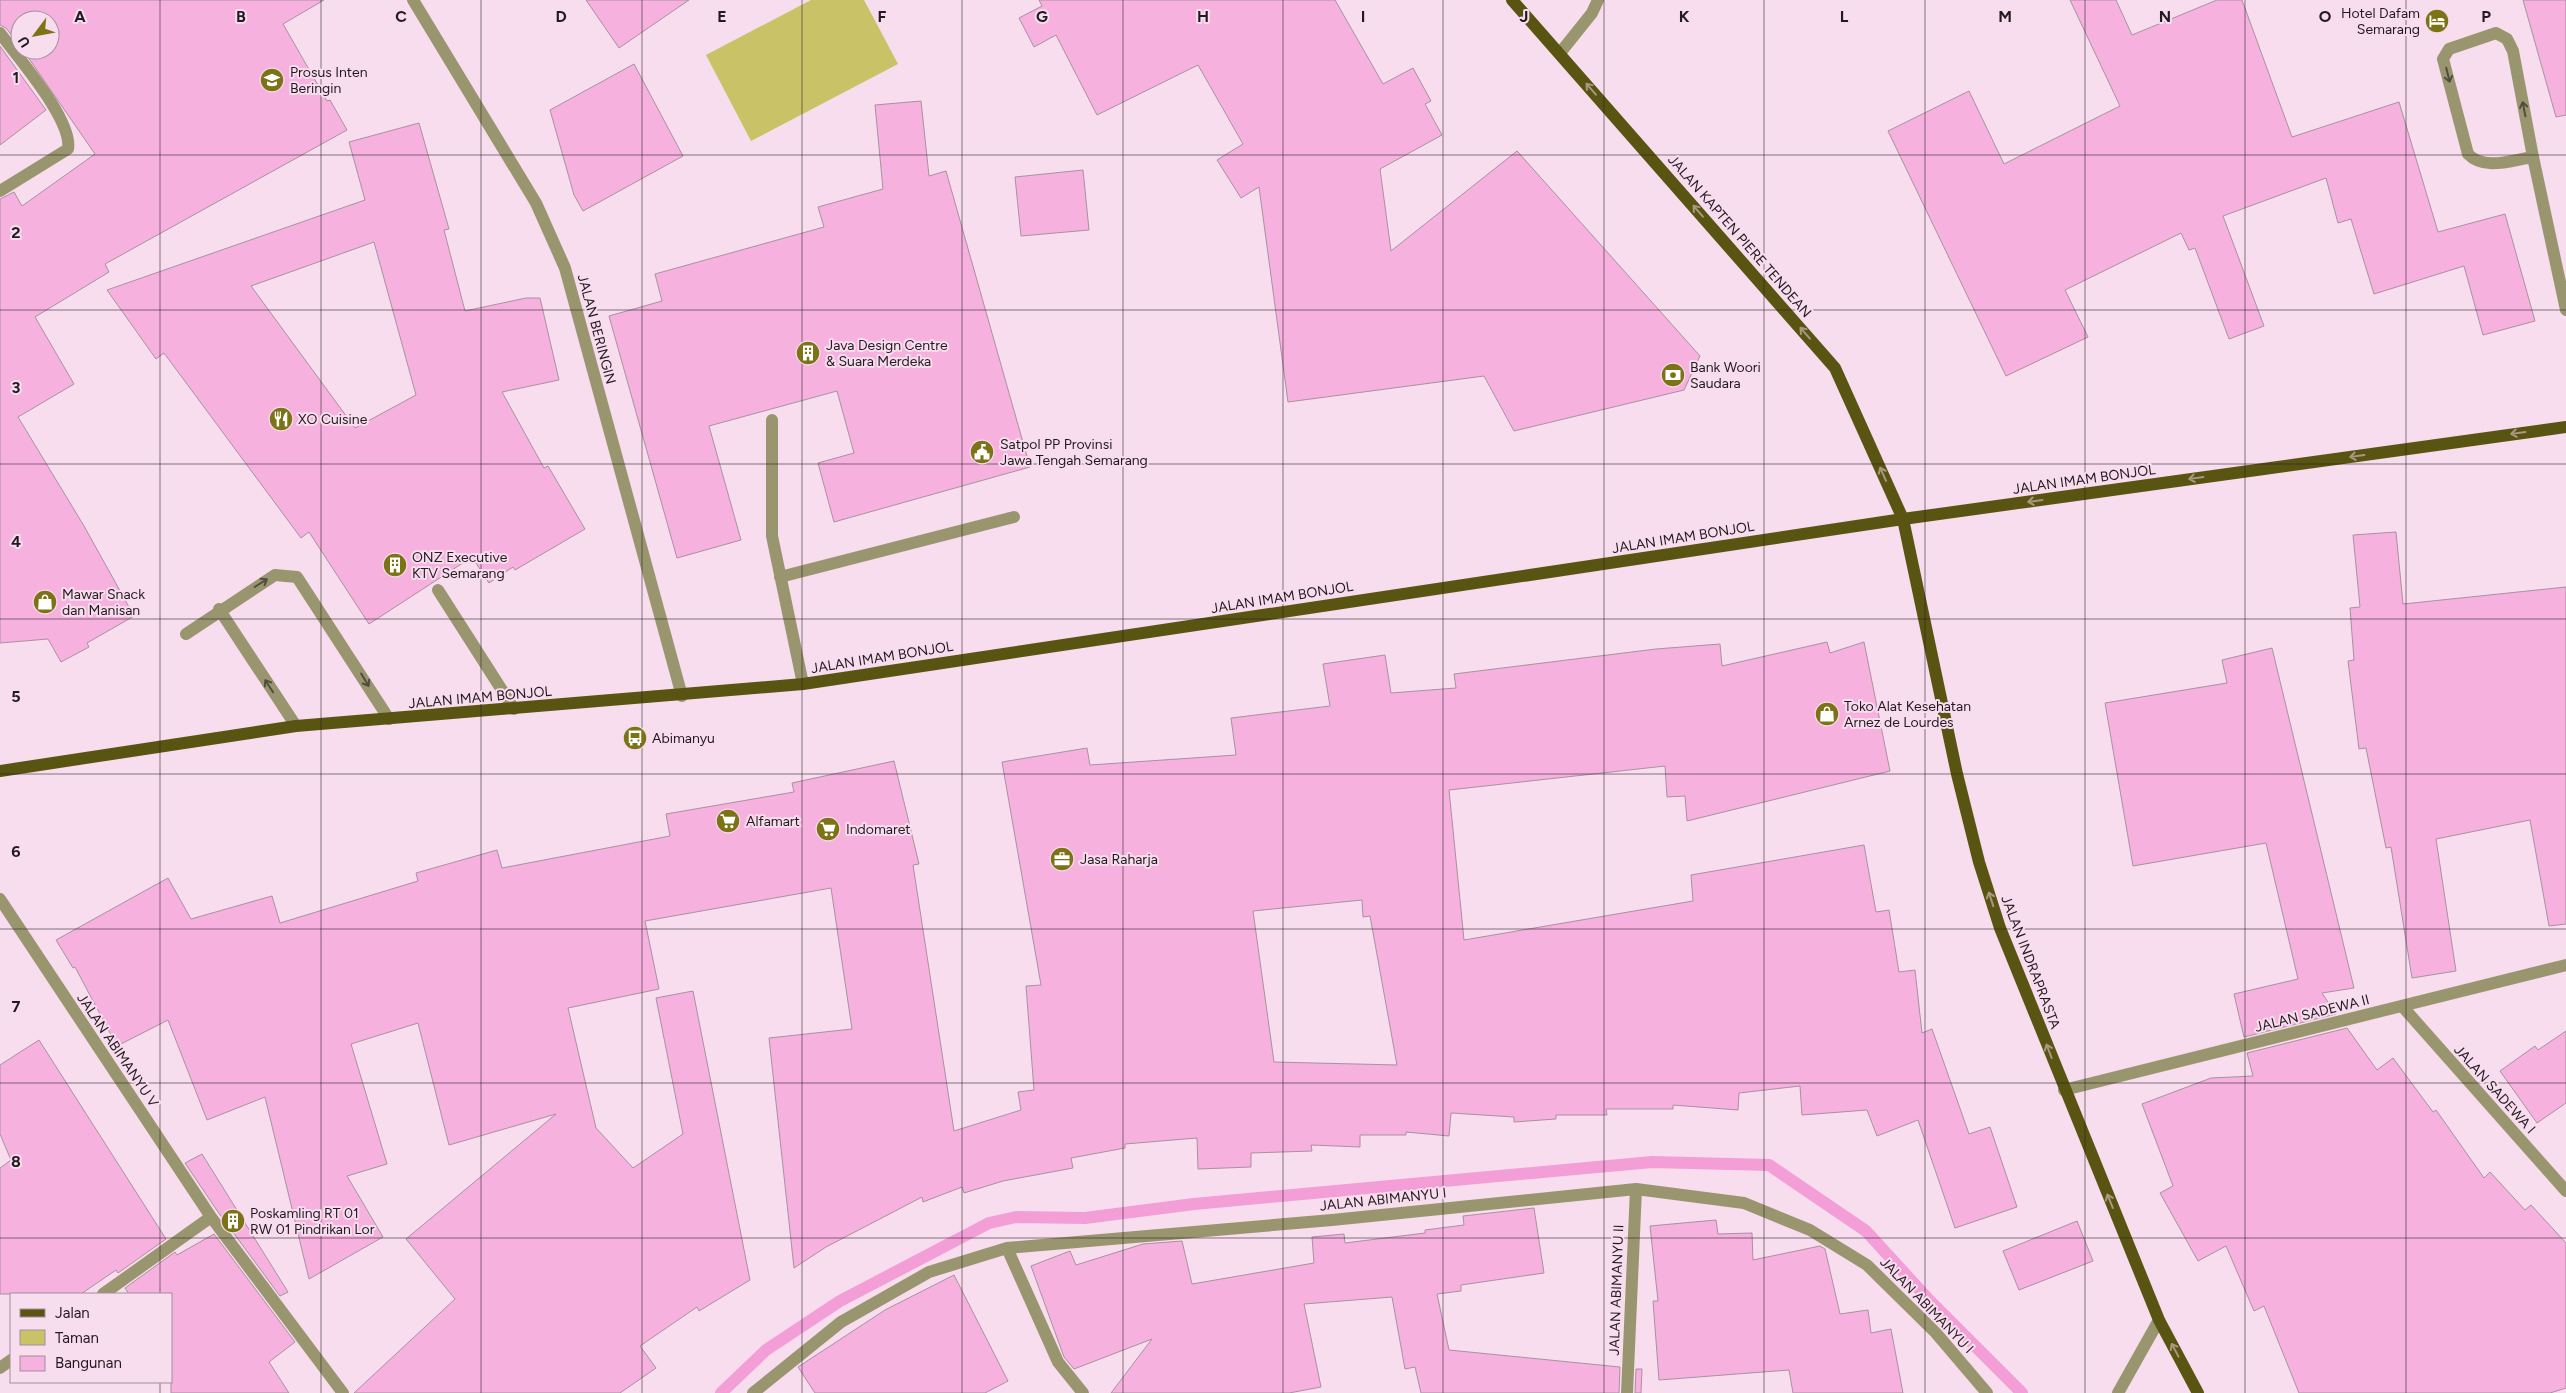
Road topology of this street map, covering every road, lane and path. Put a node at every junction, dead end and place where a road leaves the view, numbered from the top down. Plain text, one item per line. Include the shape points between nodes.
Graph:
1 (413, 0) edge
2 (1512, 0) edge
3 (1598, 0) edge
4 (0, 33) edge
5 (1560, 53) junction
6 (2533, 157) junction
7 (0, 191) edge
8 (2566, 310) edge
9 (772, 420) dead end
10 (2566, 427) edge
11 (1014, 517) dead end
12 (1903, 519) junction
13 (780, 577) junction
14 (438, 590) dead end
15 (220, 609) junction
16 (186, 634) dead end
17 (803, 684) junction
18 (682, 696) junction
19 (514, 709) junction
20 (389, 719) junction
21 (296, 726) junction
22 (0, 771) edge
23 (0, 899) edge
24 (2566, 965) edge
25 (2402, 1006) junction
26 (2064, 1090) junction
27 (1636, 1189) junction
28 (2566, 1192) edge
29 (211, 1217) junction
30 (1008, 1248) junction
31 (104, 1293) edge
32 (2159, 1320) junction
33 (343, 1393) edge
34 (753, 1393) edge
35 (1083, 1393) edge
36 (1627, 1393) edge
37 (1987, 1393) edge
38 (2118, 1393) edge
39 (2198, 1393) edge

1 - 18 street, JALAN BERINGIN via 536,203 565,268
2 - 5 main road, JALAN KAPTEN PIERE TENDEAN
3 - 5 street via 1592,13
4 - 7 street via 56,110 69,140 68,149
12 -> 5 main road, JALAN KAPTEN PIERE TENDEAN via 1835,368
6 -> 6 street via 2513,51 2507,40 2496,33 2449,49 2444,58 2468,154 2475,162 2486,164
6 - 8 street
9 - 13 street via 772,536
10 -> 12 main road, JALAN IMAM BONJOL
11 - 13 street
12 - 17 main road, JALAN IMAM BONJOL
26 -> 12 main road, JALAN INDRAPRASTA via 2000,928 1979,862
13 - 17 street
14 - 19 street
15 - 16 street
15 -> 20 street via 275,575 297,577
21 -> 15 street
17 - 18 main road, JALAN IMAM BONJOL
18 - 19 main road, JALAN IMAM BONJOL
19 - 20 main road, JALAN IMAM BONJOL
20 - 21 main road, JALAN IMAM BONJOL
21 - 22 main road, JALAN IMAM BONJOL
23 - 29 street, JALAN ABIMANYU V
24 - 25 street, JALAN SADEWA II
25 - 26 street, JALAN SADEWA II
25 - 28 street, JALAN SADEWA I
32 -> 26 main road, JALAN INDRAPRASTA
27 - 30 street, JALAN ABIMANYU I
27 - 36 street, JALAN ABIMANYU II
27 - 37 street, JALAN ABIMANYU I via 1744,1203 1810,1230 1867,1265 1936,1333
29 - 31 street
29 - 33 street, JALAN ABIMANYU V
30 - 34 street, JALAN ABIMANYU I via 929,1272 841,1322
30 - 35 street via 1058,1362
32 - 38 street
39 -> 32 main road, JALAN INDRAPRASTA

